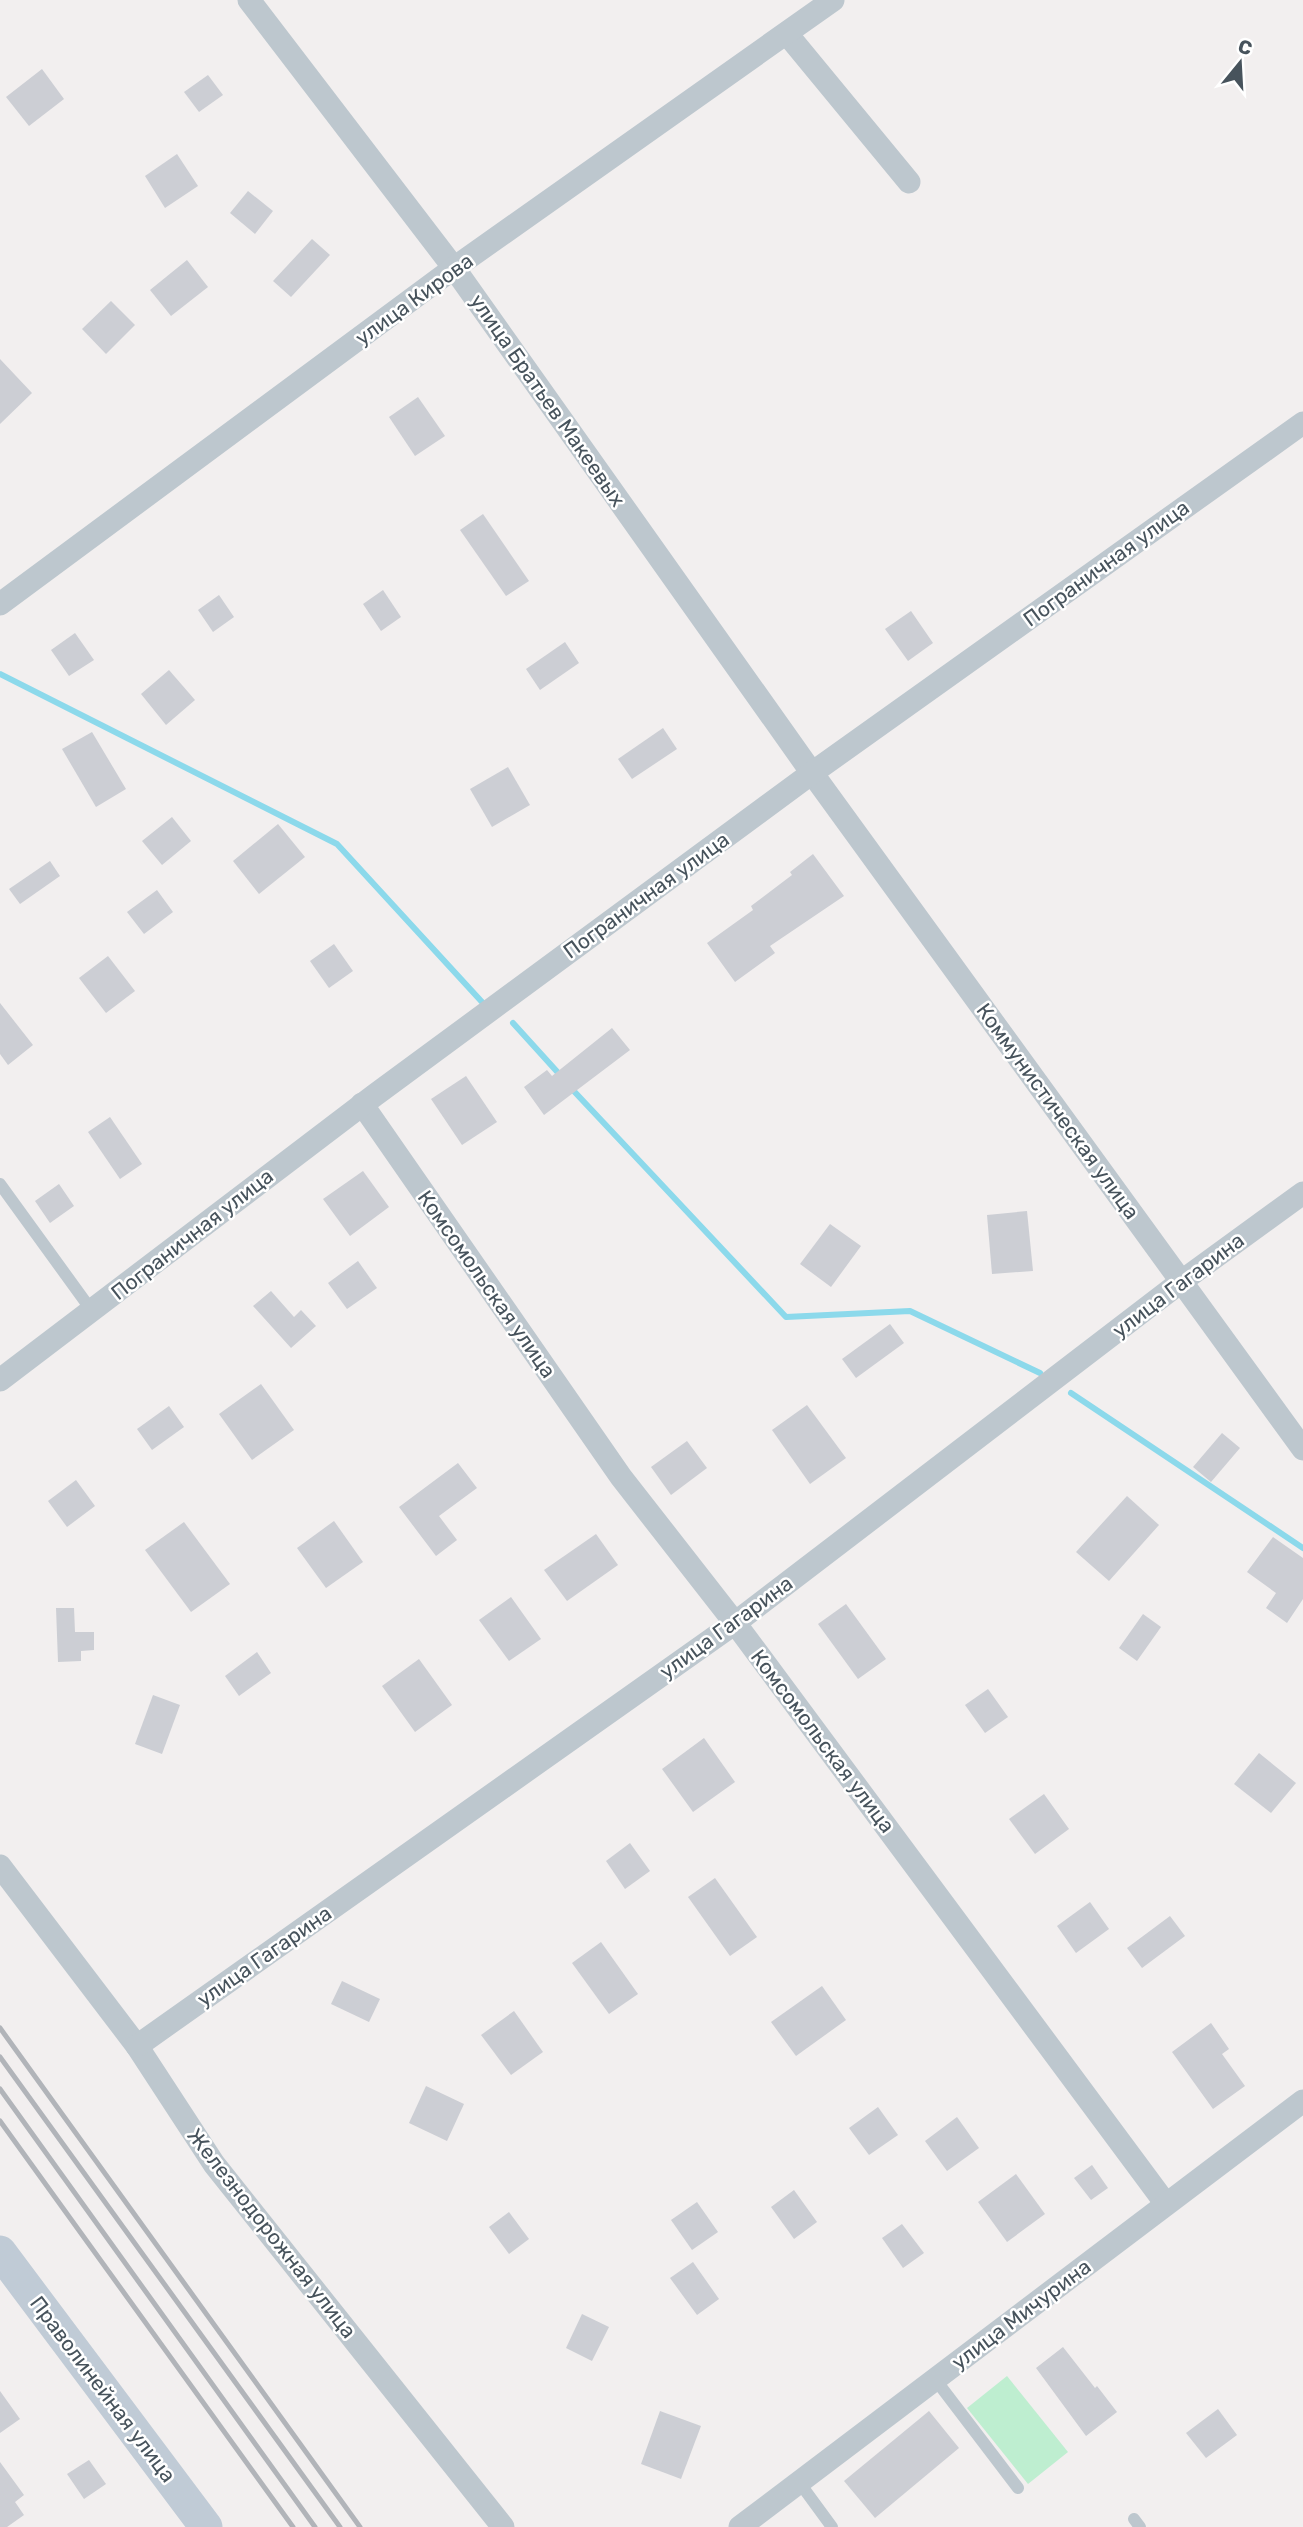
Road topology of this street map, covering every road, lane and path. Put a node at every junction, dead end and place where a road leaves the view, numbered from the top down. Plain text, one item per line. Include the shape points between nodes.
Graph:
1 (249, 0) edge
2 (833, 0) edge
3 (787, 34) junction
4 (909, 182) dead end
5 (454, 268) junction
6 (1303, 423) edge
7 (0, 604) edge
8 (812, 773) junction
9 (362, 1104) junction
10 (0, 1184) edge
11 (1303, 1193) edge
12 (1182, 1281) junction
13 (92, 1311) junction
14 (0, 1380) edge
15 (1303, 1449) edge
16 (735, 1623) junction
17 (0, 1866) edge
18 (137, 2046) junction
19 (1303, 2101) edge
20 (1166, 2204) junction
21 (0, 2252) edge
22 (935, 2379) junction
23 (799, 2482) junction
24 (1018, 2488) dead end
25 (206, 2527) edge
26 (503, 2527) edge
27 (740, 2527) edge
28 (832, 2527) edge

1 - 5 street, улица Братьев Макеевых
2 - 3 street, улица Кирова
3 - 4 street
3 - 5 street, улица Кирова
5 - 7 street, улица Кирова
5 - 8 street, улица Братьев Макеевых
6 - 8 street, Пограничная улица
8 - 9 street, Пограничная улица
8 - 12 street, Коммунистическая улица
9 - 13 street, Пограничная улица
9 - 16 street, Комсомольская улица via 621,1477
10 - 13 lane
11 - 12 street, улица Гагарина
12 - 15 street, Коммунистическая улица
12 - 16 street, улица Гагарина
13 - 14 street, Пограничная улица
16 - 18 street, улица Гагарина
16 - 20 street, Комсомольская улица
17 - 18 street, Железнодорожная улица
18 - 26 street, Железнодорожная улица via 214,2164
19 - 20 street, улица Мичурина
20 - 22 street, улица Мичурина
21 - 25 main road, Праволинейная улица
22 - 23 street, улица Мичурина
22 - 24 lane
23 - 27 street, улица Мичурина
23 - 28 lane

